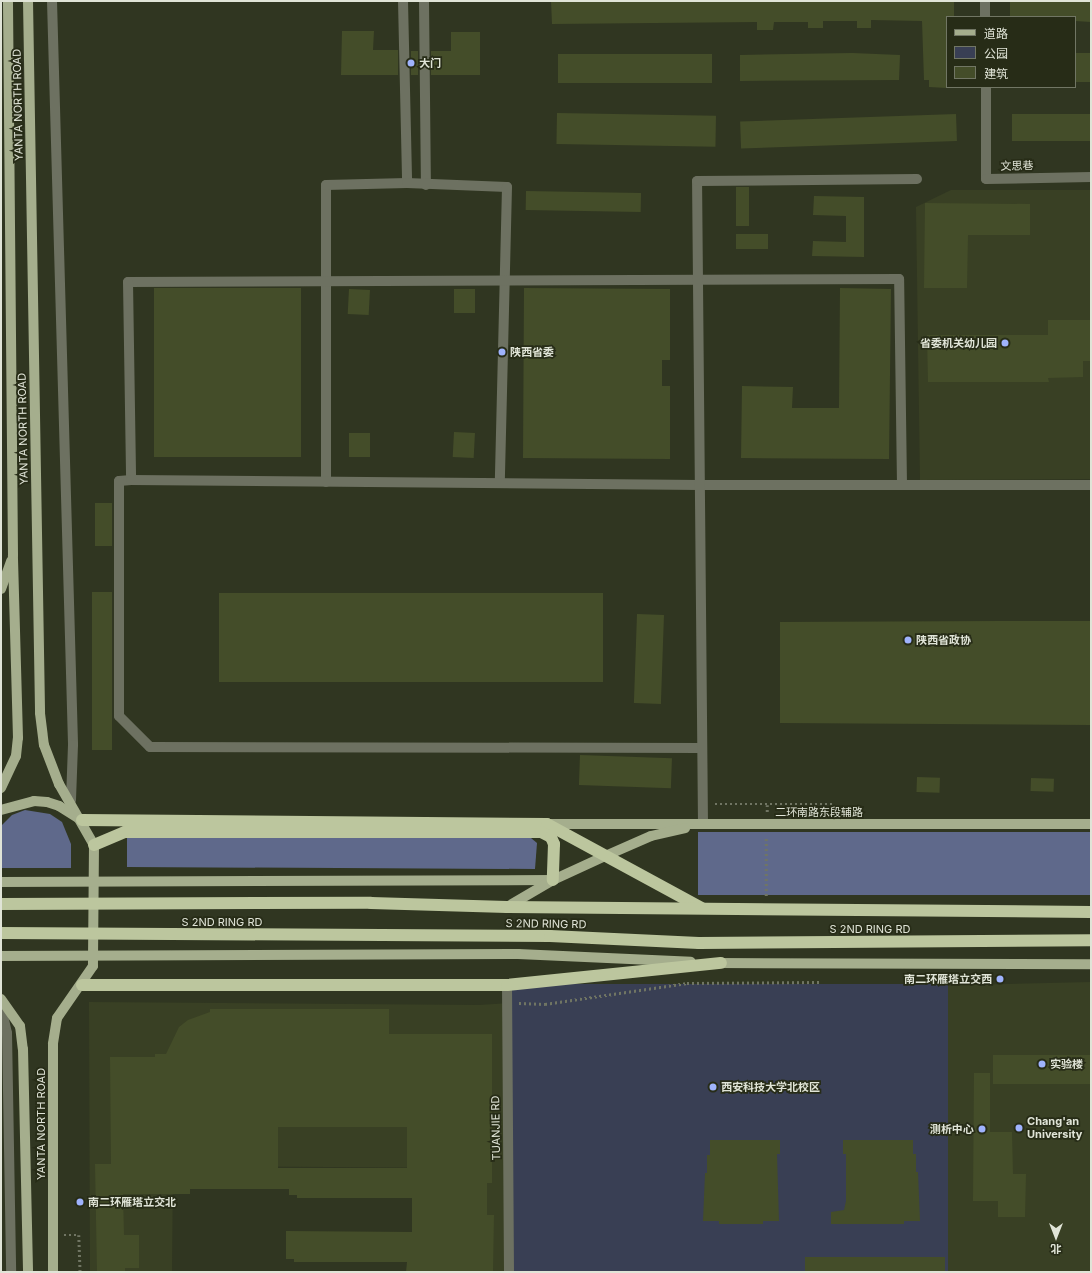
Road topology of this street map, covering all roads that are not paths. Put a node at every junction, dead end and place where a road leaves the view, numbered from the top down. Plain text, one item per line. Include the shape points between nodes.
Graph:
1 (8, 1) edge
2 (28, 1) edge
3 (52, 1) edge
4 (403, 1) edge
5 (424, 1) edge
6 (985, 1) edge
7 (985, 16) edge
8 (986, 88) edge
9 (1091, 177) edge
10 (916, 179) dead end
11 (407, 183) junction
12 (426, 185) junction
13 (698, 280) junction
14 (327, 282) junction
15 (504, 282) junction
16 (131, 480) junction
17 (326, 482) junction
18 (500, 483) junction
19 (700, 485) junction
20 (902, 485) junction
21 (1091, 485) edge
22 (13, 555) junction
23 (1, 589) edge
24 (702, 748) junction
25 (1, 788) edge
26 (70, 800) junction
27 (1, 810) edge
28 (82, 820) junction
29 (547, 824) junction
30 (703, 824) junction
31 (1091, 824) edge
32 (94, 845) junction
33 (603, 857) junction
34 (554, 880) junction
35 (1, 882) edge
36 (1, 904) edge
37 (507, 907) junction
38 (705, 910) junction
39 (1091, 912) edge
40 (1, 933) edge
41 (1091, 940) edge
42 (1, 956) edge
43 (721, 963) junction
44 (1091, 964) edge
45 (82, 985) junction
46 (507, 985) junction
47 (1, 999) edge
48 (1, 1007) edge
49 (11, 1272) edge
50 (28, 1272) edge
51 (53, 1272) edge
52 (509, 1272) edge

1 - 22 main road, YANTA NORTH ROAD
2 - 26 main road, YANTA NORTH ROAD via 40,713 44,744 59,784
3 - 26 street via 73,745
4 - 11 street
5 - 12 street
6 - 7 street
8 - 9 street, 文思巷 via 986,179
10 - 13 street via 697,181
11 - 12 street
11 - 14 street via 326,185
12 - 15 street via 507,187
13 - 15 street
13 - 19 street
13 - 20 street via 899,279
14 - 15 street
14 - 16 street via 128,282
14 - 17 street
15 - 18 street
16 - 17 street
16 - 24 street via 119,481 119,716 150,747
17 - 18 street
18 - 19 street
19 - 20 street
19 - 24 street
20 - 21 street
22 - 23 main road
22 - 25 main road, YANTA NORTH ROAD via 18,738 16,756
24 - 30 street
26 - 28 main road, YANTA NORTH ROAD
27 - 28 main road via 34,801 47,802
28 - 29 highway
28 - 32 main road, YANTA NORTH ROAD
29 - 30 main road, 二环南路东段辅路
29 - 33 highway
30 - 31 main road, 二环南路东段辅路
30 - 33 main road via 651,836
32 - 34 highway via 125,832 541,832 551,837 554,844
32 - 45 main road, YANTA NORTH ROAD via 93,966
33 - 34 main road
33 - 38 highway
34 - 35 main road
34 - 37 main road
36 - 37 highway, S 2ND RING RD via 371,903
37 - 38 highway, S 2ND RING RD
38 - 39 highway, S 2ND RING RD
40 - 41 highway, S 2ND RING RD via 550,936 699,943
42 - 43 main road via 518,954
43 - 44 main road
43 - 46 highway
45 - 46 highway
45 - 51 main road, YANTA NORTH ROAD via 67,1000 57,1018 53,1044
46 - 52 street, TUANJIE RD
47 - 50 main road, YANTA NORTH ROAD via 20,1026 24,1049
48 - 49 street via 7,1033

